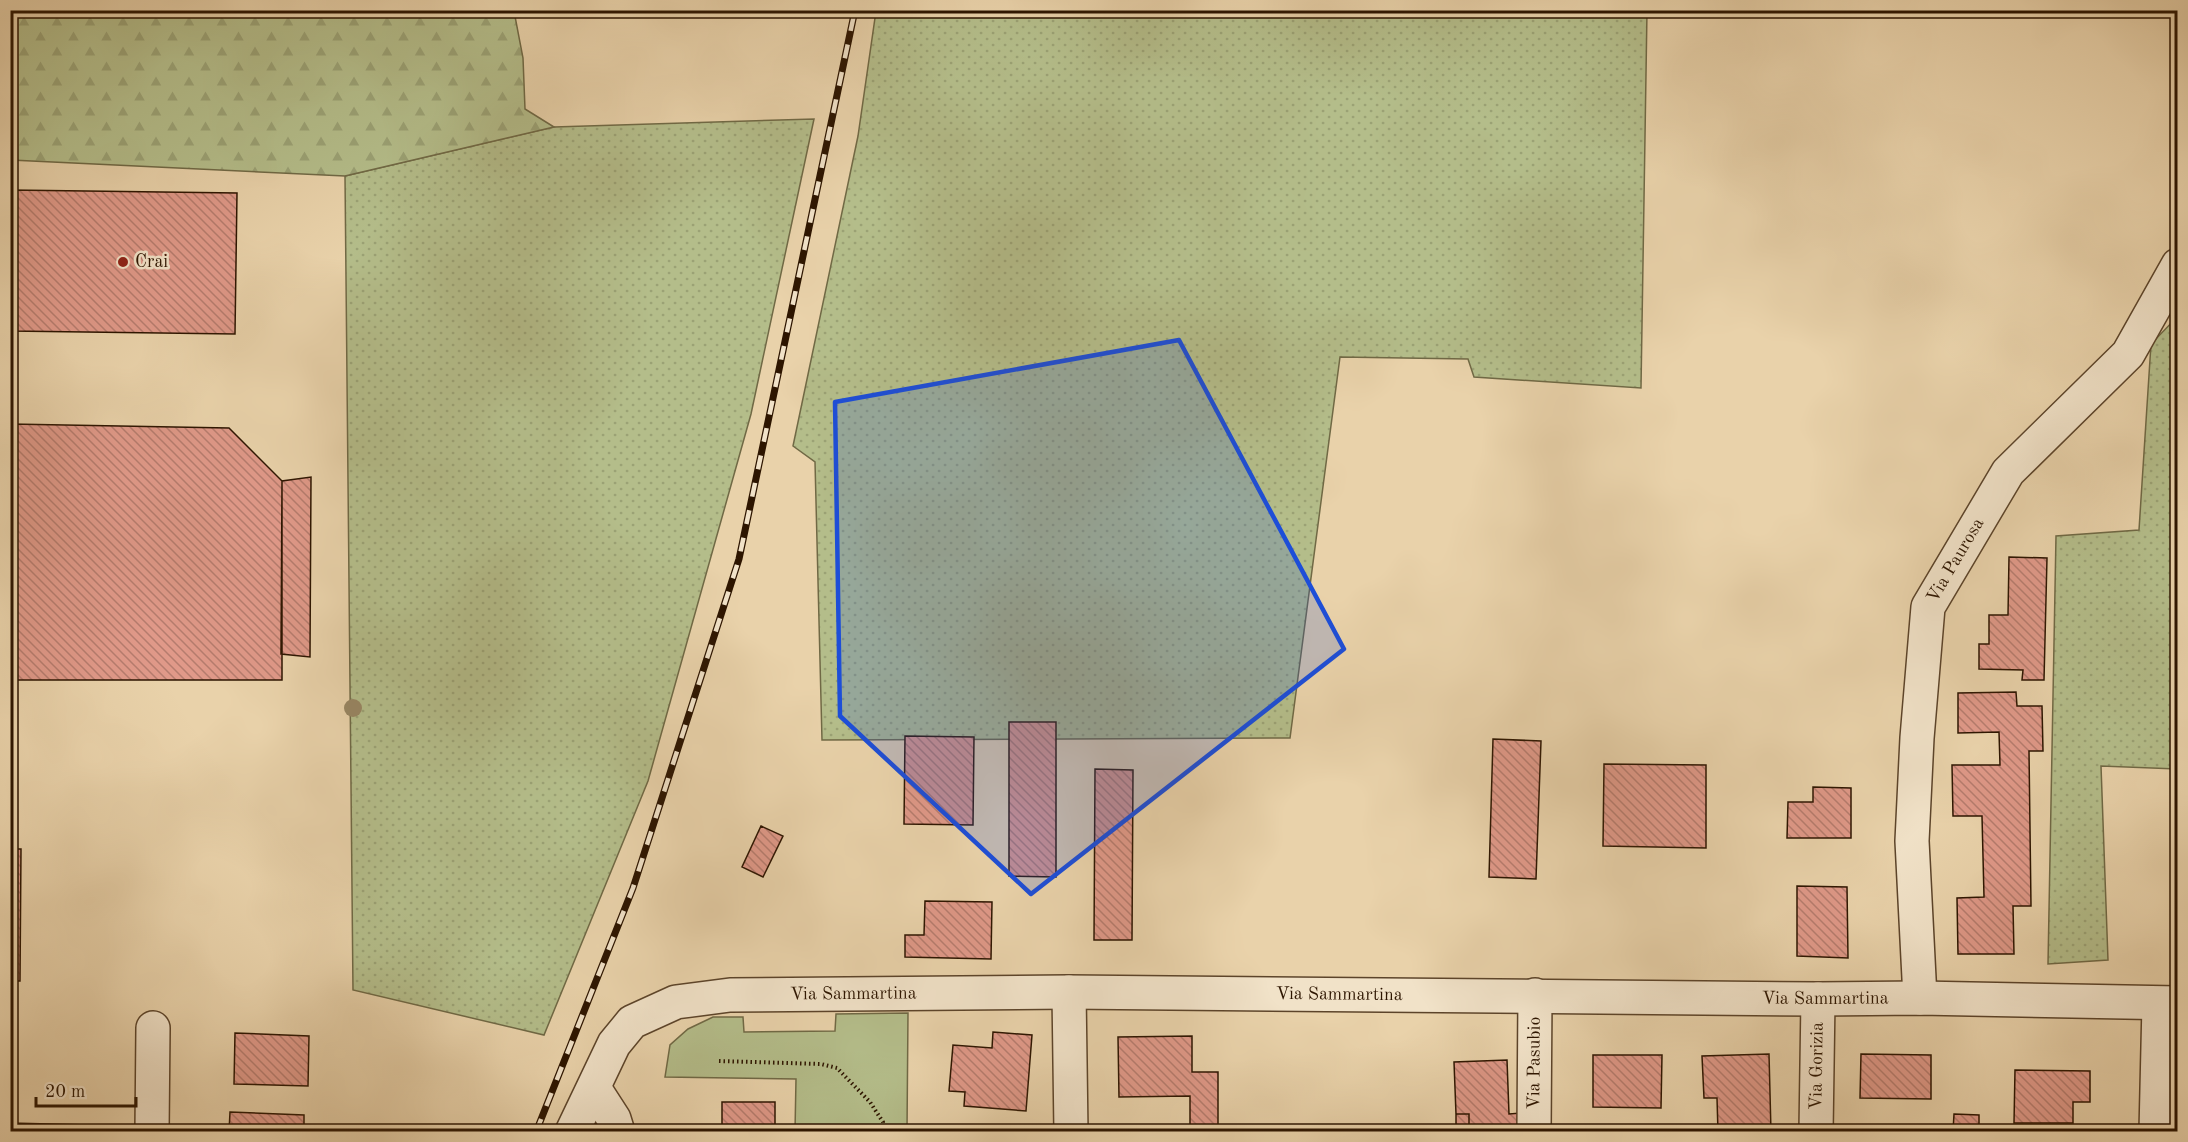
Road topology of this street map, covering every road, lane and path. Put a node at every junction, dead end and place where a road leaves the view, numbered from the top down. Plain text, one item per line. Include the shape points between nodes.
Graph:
1 (2178, 265) edge
2 (1069, 992) junction
3 (1535, 996) junction
4 (1920, 998) junction
5 (1818, 999) junction
6 (2168, 1003) edge
7 (153, 1028) dead end
8 (719, 1061) dead end
9 (594, 1088) junction
10 (152, 1131) edge
11 (572, 1131) edge
12 (618, 1131) edge
13 (883, 1131) edge
14 (1071, 1131) edge
15 (1534, 1131) edge
16 (1816, 1131) edge
17 (2156, 1131) edge

1 - 4 street, Via Paurosa via 2128,354 2008,472 1928,607 1912,841
2 - 3 street, Via Sammartina
2 - 9 street, Via Sammartina via 730,995 676,1002 632,1022 614,1044
2 - 14 street
3 - 5 street, Via Sammartina
3 - 15 street, Via Pasubio
4 - 5 street, Via Sammartina
4 - 6 street, Via Sammartina
5 - 16 street, Via Gorizia
6 - 17 street
7 - 10 street
8 - 13 path via 821,1064 837,1068 870,1102 884,1122
9 - 11 street, Via Sammartina
9 - 12 street

